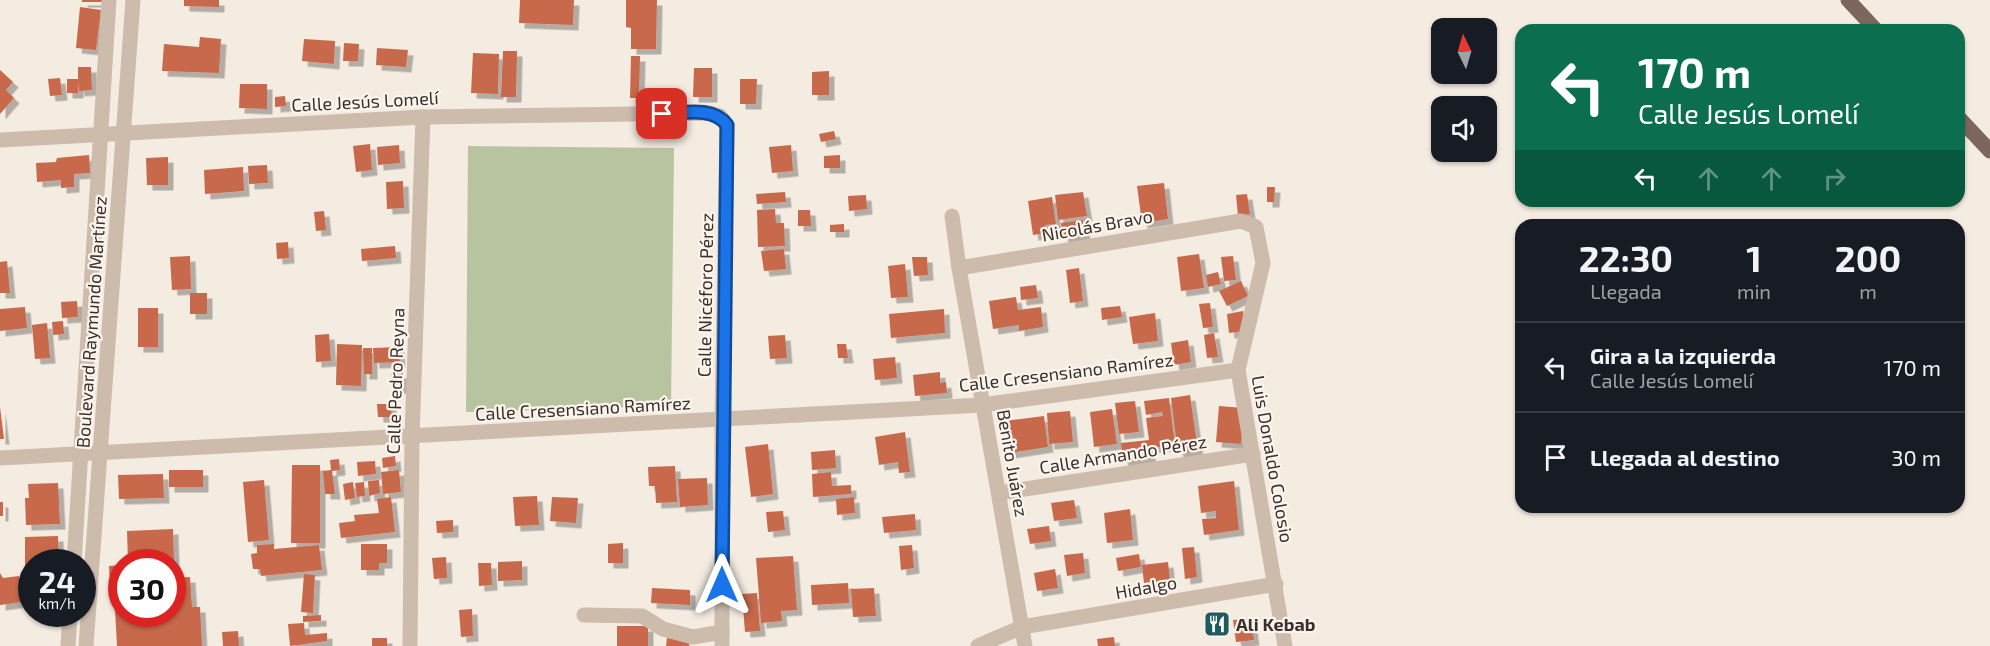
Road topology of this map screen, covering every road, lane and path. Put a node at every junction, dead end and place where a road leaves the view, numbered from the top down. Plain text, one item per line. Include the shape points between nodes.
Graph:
1 (109, 0) edge
2 (133, 0) edge
3 (1848, 0) edge
4 (1870, 24) edge
5 (423, 117) junction
6 (1965, 124) edge
7 (727, 125) joint
8 (125, 135) junction
9 (100, 136) junction
10 (0, 140) edge
11 (1990, 151) edge
12 (952, 216) dead end
13 (1241, 221) joint
14 (959, 268) junction
15 (1238, 370) junction
16 (982, 405) junction
17 (722, 419) junction
18 (412, 438) junction
19 (101, 451) junction
20 (82, 453) junction
21 (1253, 454) junction
22 (0, 458) edge
23 (999, 493) junction
24 (75, 549) edge
25 (1276, 584) junction
26 (584, 615) dead end
27 (69, 627) edge
28 (1022, 627) junction
29 (722, 639) edge
30 (68, 646) edge
31 (86, 646) edge
32 (410, 646) edge
33 (978, 646) edge
34 (1025, 646) edge
35 (1285, 646) edge

1 - 9 street, Boulevard Raymundo Martínez
2 - 8 street, Boulevard Raymundo Martínez
3 - 4 main road
5 - 7 street, Calle Jesús Lomelí via 710,113 720,116
5 - 8 street, Calle Jesús Lomelí
5 - 18 street, Calle Pedro Reyna
6 - 11 main road
7 - 17 street, Calle Nicéforo Pérez
8 - 9 street, Calle Jesús Lomelí
8 - 19 street, Boulevard Raymundo Martínez
9 - 10 street, Calle Jesús Lomelí
9 - 20 street, Boulevard Raymundo Martínez
12 - 14 street, Benito Juárez
13 - 14 street, Nicolás Bravo
13 - 15 street, Luis Donaldo Colosio via 1256,226 1263,263
14 - 16 street, Benito Juárez
15 - 16 street, Calle Cresensiano Ramírez
15 - 21 street, Luis Donaldo Colosio
16 - 17 street, Calle Cresensiano Ramírez
16 - 23 street, Benito Juárez
17 - 18 street, Calle Cresensiano Ramírez
17 - 29 street, Calle Nicéforo Pérez
18 - 19 street, Calle Cresensiano Ramírez
18 - 32 street, Calle Pedro Reyna
19 - 20 street, Calle Cresensiano Ramírez
19 - 31 street, Boulevard Raymundo Martínez
20 - 22 street, Calle Cresensiano Ramírez
20 - 24 street, Boulevard Raymundo Martínez
21 - 23 street, Calle Armando Pérez
21 - 25 street, Luis Donaldo Colosio
23 - 28 street, Benito Juárez
25 - 28 street, Hidalgo
25 - 35 street, Luis Donaldo Colosio
26 - 29 street via 642,616 663,629
27 - 30 street
28 - 33 street, Hidalgo
28 - 34 street, Benito Juárez

